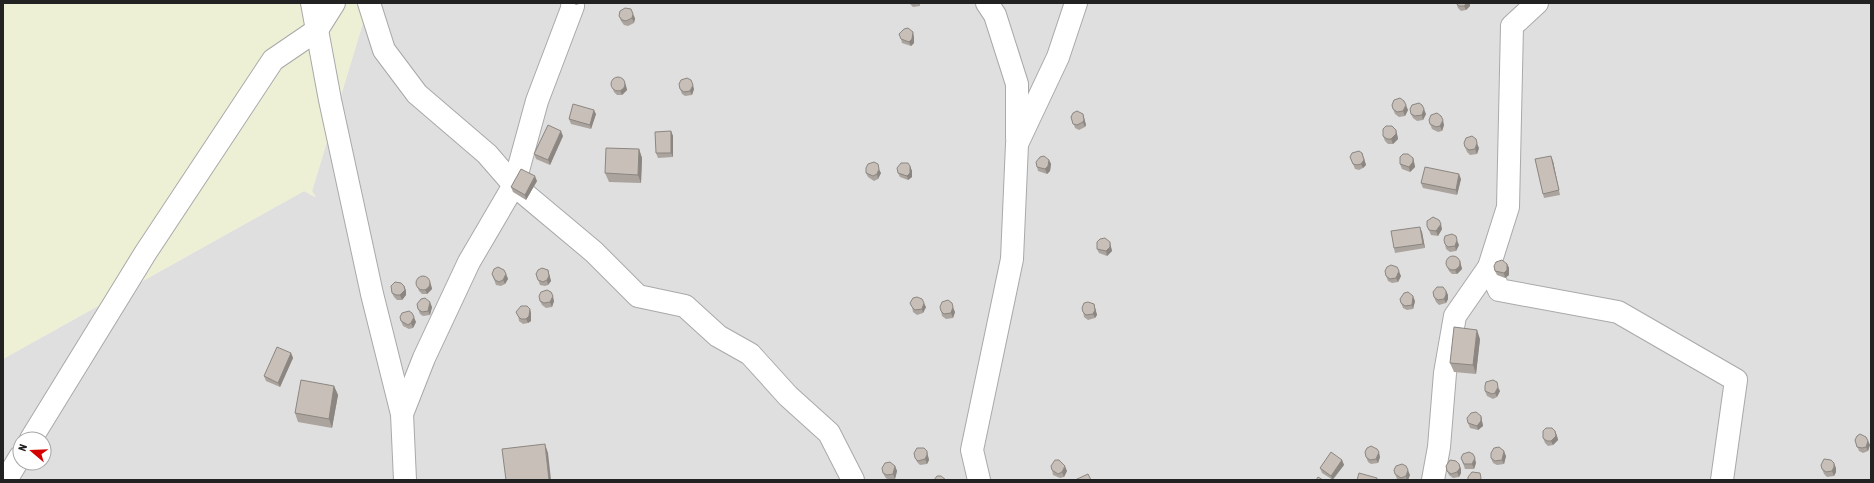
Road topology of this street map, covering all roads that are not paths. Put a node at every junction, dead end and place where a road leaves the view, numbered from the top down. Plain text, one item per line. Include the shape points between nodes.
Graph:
1 (312, 3) edge
2 (334, 3) edge
3 (369, 3) edge
4 (987, 3) edge
5 (1076, 3) edge
6 (1538, 3) edge
7 (573, 4) edge
8 (317, 30) junction
9 (1017, 144) junction
10 (514, 185) junction
11 (1489, 267) junction
12 (402, 414) junction
13 (36, 431) edge
14 (12, 470) edge
15 (6, 480) edge
16 (405, 480) edge
17 (853, 480) edge
18 (979, 480) edge
19 (1433, 480) edge
20 (1722, 480) edge

1 - 8 street
2 - 8 street
3 - 10 street via 384,50 417,94 487,154
4 - 9 street via 995,15 1017,84
5 - 9 street via 1058,57
6 - 11 street via 1512,26 1508,207
7 - 10 street via 536,101
8 - 12 street via 372,294
8 - 13 street via 273,60 146,252
9 - 18 street via 1012,259 972,450
10 - 12 street via 469,262 424,358
10 - 17 street via 594,252 638,296 686,306 718,336 750,354 788,396 829,433
11 - 19 street via 1455,316 1445,373 1439,447
11 - 20 street via 1499,290 1618,312 1736,380
12 - 16 street
14 - 15 street

